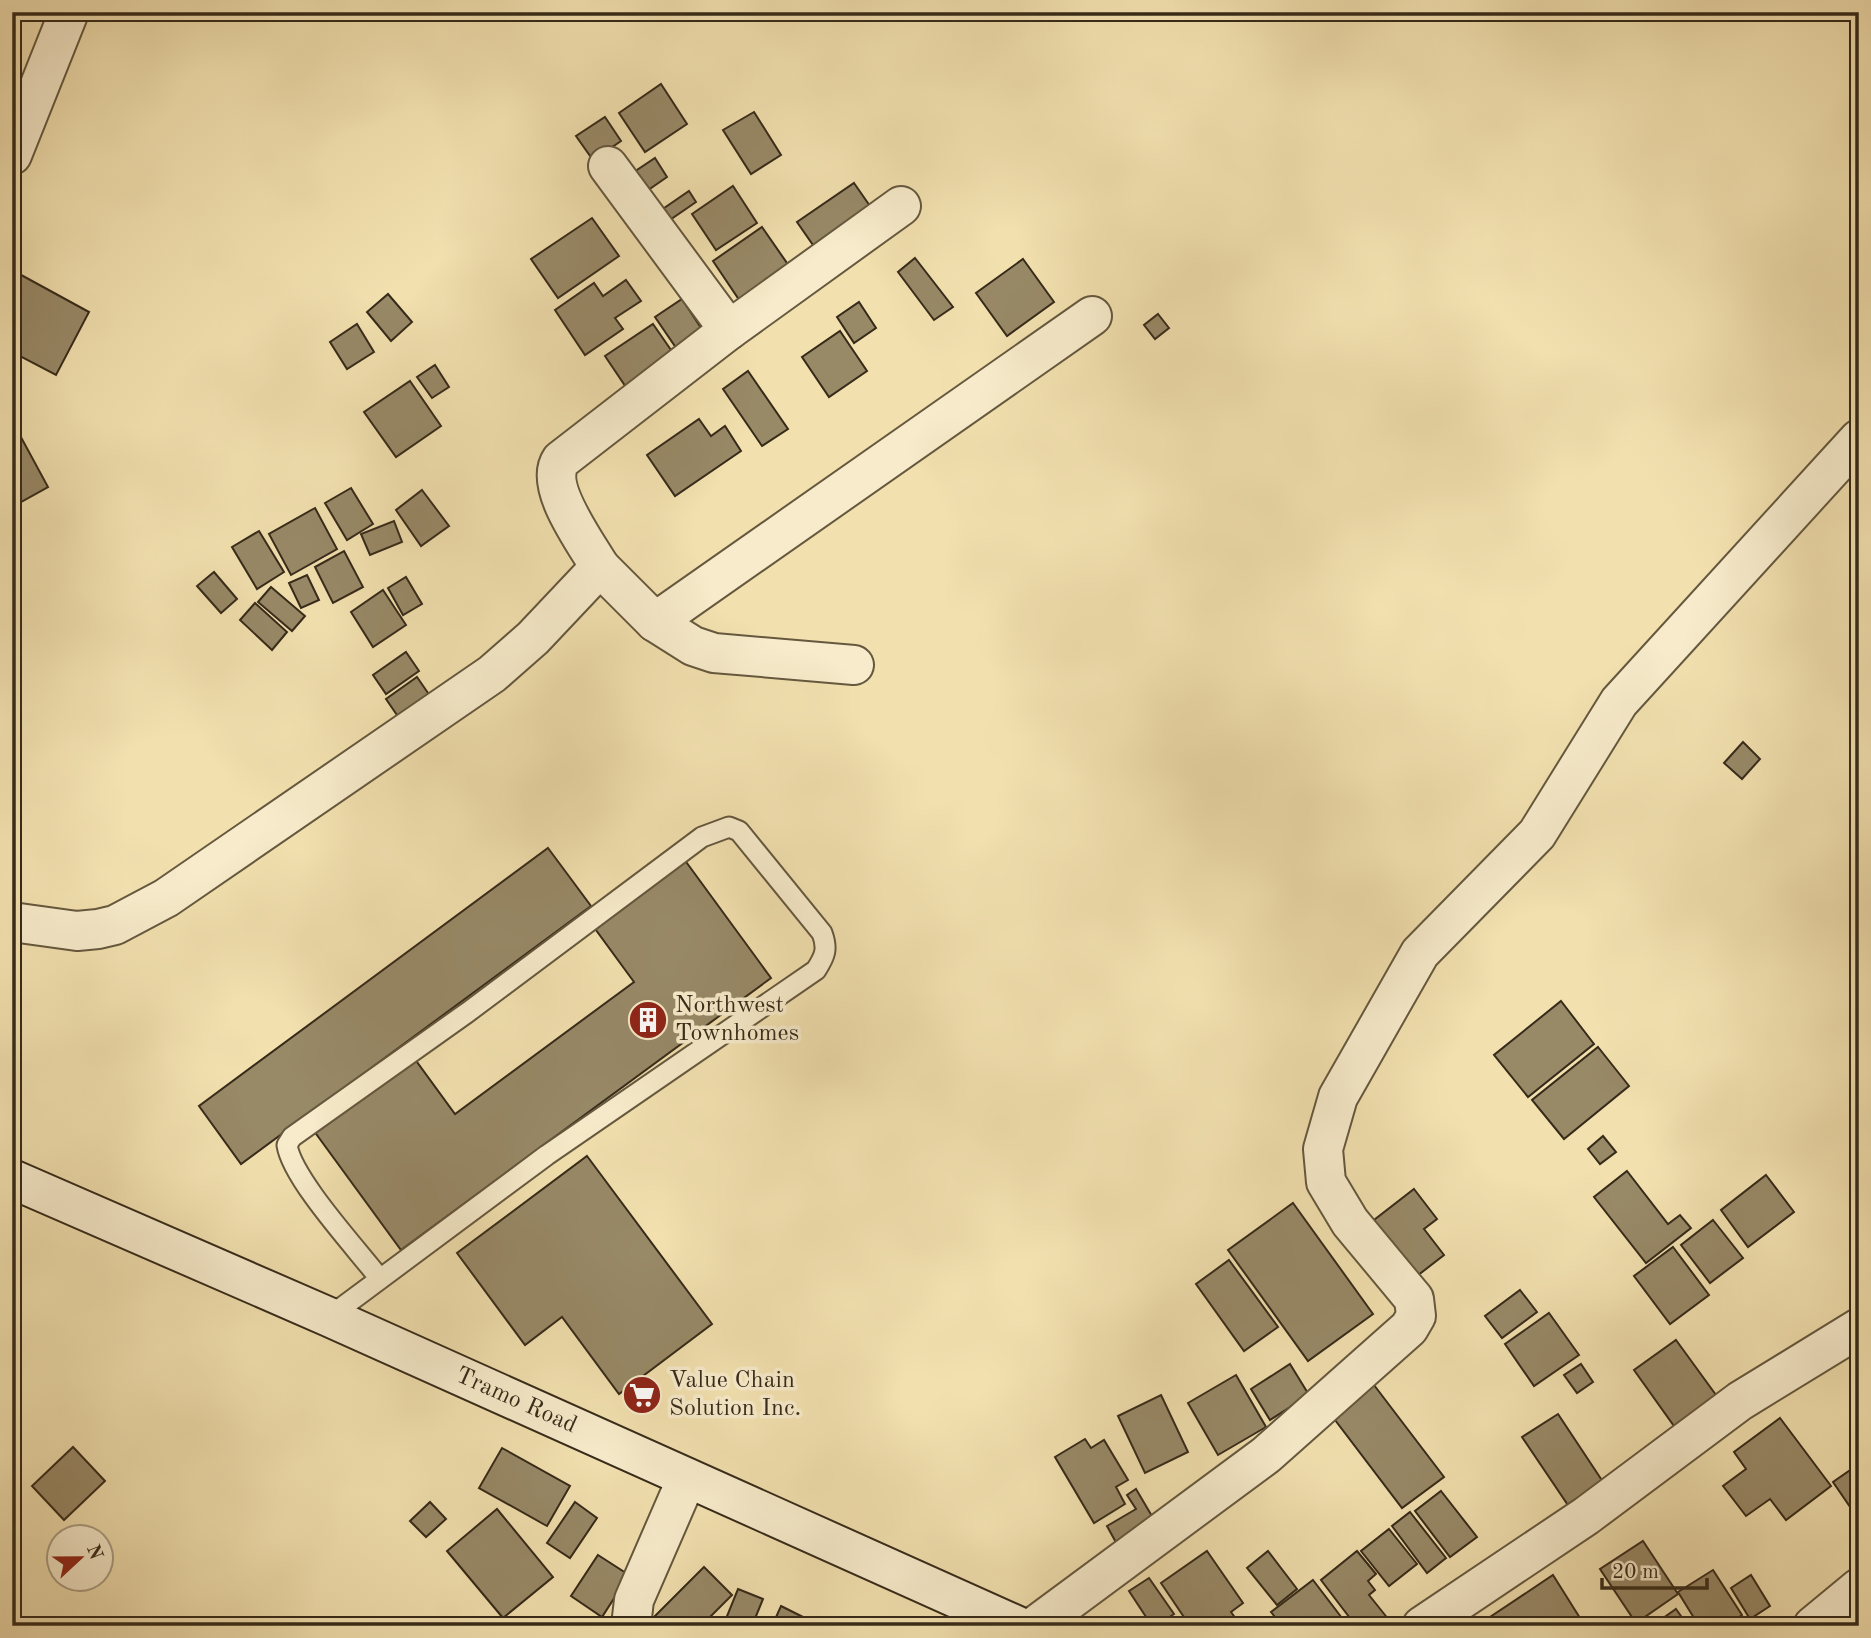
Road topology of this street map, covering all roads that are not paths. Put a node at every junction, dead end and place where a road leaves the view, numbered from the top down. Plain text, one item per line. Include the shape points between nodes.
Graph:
1 (69, 12) edge
2 (12, 156) edge
3 (608, 166) dead end
4 (901, 206) dead end
5 (1092, 316) dead end
6 (729, 330) junction
7 (1859, 439) edge
8 (600, 567) junction
9 (655, 622) junction
10 (854, 665) dead end
11 (12, 922) edge
12 (12, 1179) edge
13 (380, 1279) junction
14 (330, 1317) junction
15 (1859, 1328) edge
16 (687, 1478) junction
17 (1859, 1588) edge
18 (631, 1626) edge
19 (1018, 1626) edge
20 (1035, 1626) edge
21 (1422, 1626) edge
22 (1813, 1626) edge

1 - 2 street
3 - 6 street
4 - 6 street
5 - 9 street
6 - 8 street via 575,447 556,467 558,488 570,517
7 - 20 street via 1619,702 1537,834 1420,953 1338,1097 1323,1149 1326,1182 1350,1223 1414,1299 1416,1316 1409,1328 1266,1455
8 - 9 street
8 - 11 street via 492,674 166,898 98,929 77,931
9 - 10 street via 693,646 714,653
12 - 14 street, Tramo Road
13 - 13 lane via 301,1176 289,1155 287,1145 292,1137 702,837 729,827 739,831 822,933 826,945 816,970 547,1155
13 - 14 lane
14 - 16 street, Tramo Road
15 - 21 street via 1740,1401 1586,1516
16 - 18 street via 634,1600
16 - 19 street, Tramo Road
17 - 22 street

